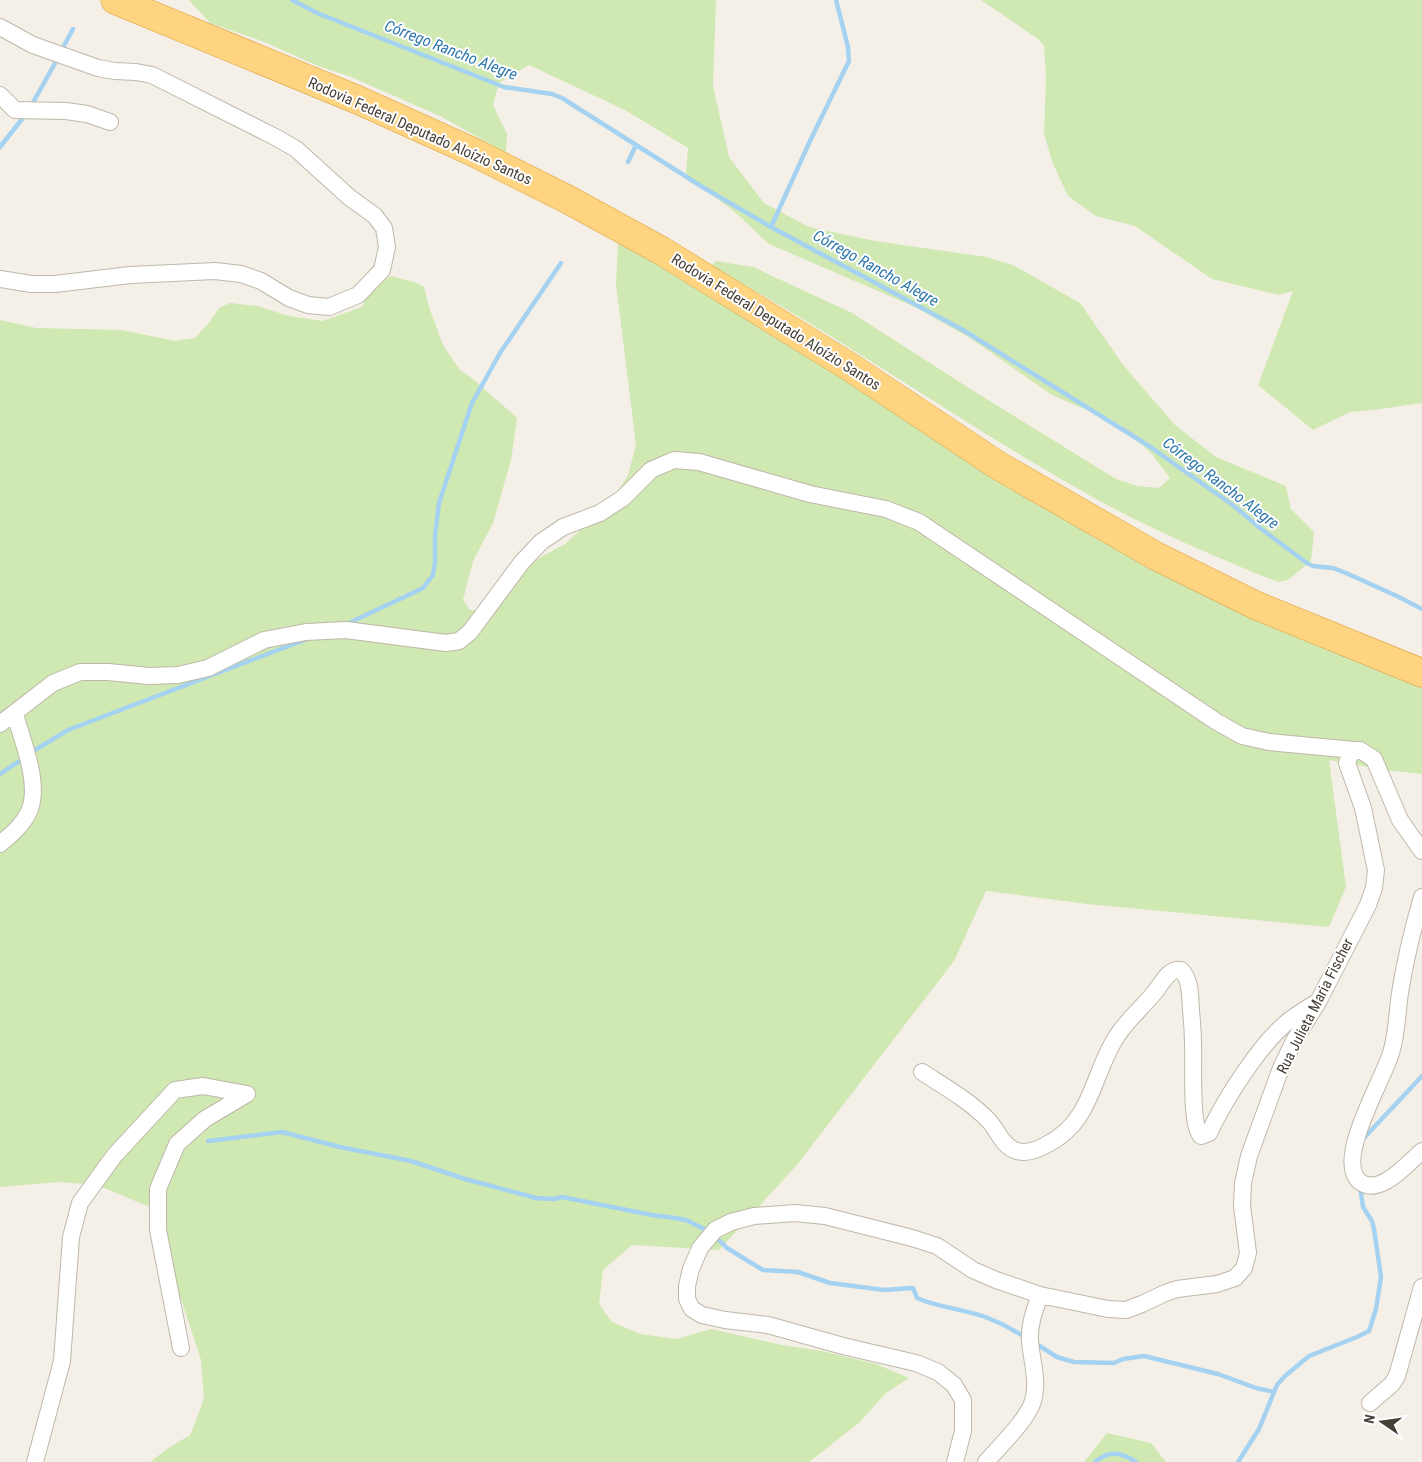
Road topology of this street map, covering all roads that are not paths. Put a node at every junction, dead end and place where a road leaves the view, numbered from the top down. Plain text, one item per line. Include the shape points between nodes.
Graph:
1 (114, 0) edge
2 (0, 26) edge
3 (0, 95) edge
4 (8, 108) edge
5 (110, 122) dead end
6 (0, 279) edge
7 (1422, 673) edge
8 (15, 714) junction
9 (0, 724) edge
10 (1354, 750) junction
11 (0, 844) edge
12 (1422, 851) edge
13 (1422, 897) edge
14 (1318, 1002) junction
15 (922, 1072) dead end
16 (1422, 1151) edge
17 (1422, 1286) edge
18 (1040, 1295) junction
19 (182, 1348) dead end
20 (1370, 1403) dead end
21 (35, 1462) edge
22 (955, 1462) edge
23 (986, 1462) edge

1 - 7 highway, Rodovia Federal Deputado Aloízio Santos via 358,100 470,150 567,199 662,251 999,466 1156,556 1255,605
2 - 6 street via 33,45 98,68 152,75 277,138 296,149 348,197 375,216 384,228 387,247 382,270 358,295 329,307 308,305 289,298 261,281 241,274 216,271 130,275 55,284
3 - 4 street
4 - 5 street via 66,111
8 - 9 street
8 - 10 street via 53,683 80,672 178,675 208,668 264,640 306,632 346,630 446,643 460,641 541,542 562,527 600,512 622,498 651,470 674,460 700,462 810,494 886,509 919,522 1242,736 1269,742
8 - 11 street via 33,789 30,808 20,826
10 - 12 street via 1368,753 1374,759 1400,820
10 - 14 street, Rua Julieta Maria Fischer via 1348,763 1363,808 1376,870 1374,888
13 - 16 street via 1400,993 1392,1053 1359,1128 1351,1165 1355,1177 1362,1184 1371,1186 1383,1183
14 - 15 street via 1290,1019 1275,1034 1222,1108 1210,1133 1202,1136 1197,1128 1193,1101 1188,979 1178,969 1171,972 1116,1037 1088,1102 1073,1126 1042,1148 1015,1151 979,1111
14 - 18 street, Rua Julieta Maria Fischer via 1281,1068 1249,1156 1242,1206 1248,1253 1244,1268 1235,1278 1217,1284 1177,1289 1126,1310 1108,1310
17 - 20 street via 1397,1376
18 - 22 street via 973,1270 937,1246 825,1216 795,1213 754,1216 714,1230 700,1248 691,1269 687,1299 692,1309 702,1315 768,1325 916,1363 938,1372 954,1385 963,1400 963,1432
18 - 23 street via 1030,1338 1035,1387 1033,1402
19 - 21 street via 158,1230 158,1189 177,1144 204,1119 247,1094 203,1086 174,1090 114,1156 80,1203 71,1237 62,1361

